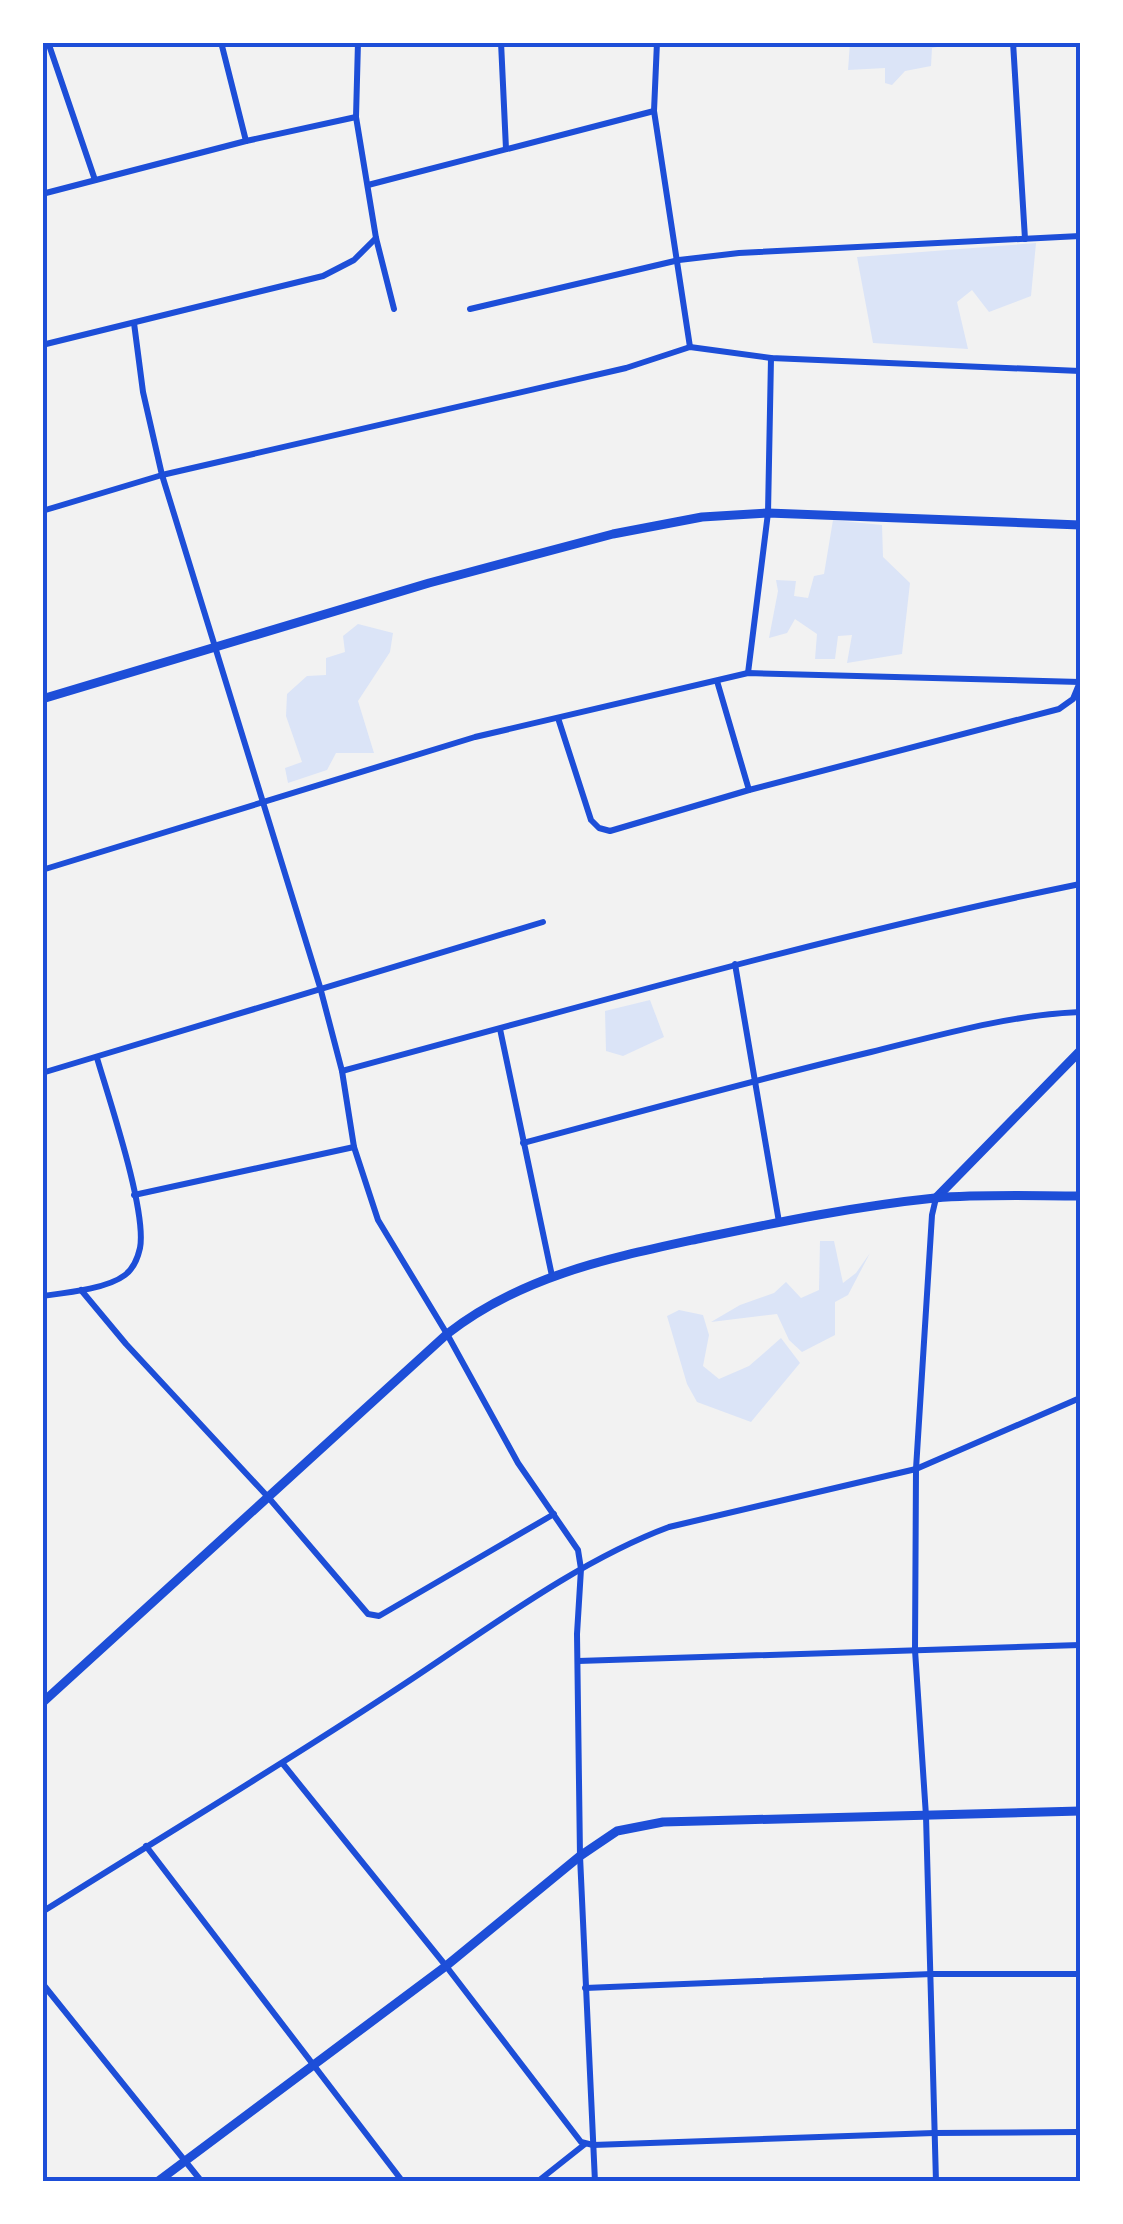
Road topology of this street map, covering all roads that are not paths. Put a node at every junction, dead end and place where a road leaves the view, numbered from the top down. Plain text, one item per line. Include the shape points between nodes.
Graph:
1 (48, 42) edge
2 (221, 42) edge
3 (358, 42) edge
4 (501, 42) edge
5 (657, 42) edge
6 (1013, 42) edge
7 (654, 111) junction
8 (356, 117) junction
9 (246, 141) junction
10 (506, 148) junction
11 (95, 180) junction
12 (368, 185) junction
13 (42, 194) edge
14 (1080, 236) edge
15 (376, 238) junction
16 (1025, 238) junction
17 (679, 260) junction
18 (394, 309) dead end
19 (470, 309) dead end
20 (134, 322) junction
21 (42, 345) edge
22 (690, 347) junction
23 (771, 358) junction
24 (1080, 372) edge
25 (162, 476) junction
26 (42, 511) edge
27 (768, 512) junction
28 (1080, 526) edge
29 (216, 644) junction
30 (748, 674) junction
31 (717, 681) junction
32 (1080, 682) edge
33 (42, 699) edge
34 (558, 718) junction
35 (749, 790) junction
36 (264, 802) junction
37 (42, 870) edge
38 (1080, 884) edge
39 (543, 922) dead end
40 (735, 964) junction
41 (320, 988) junction
42 (1080, 1012) edge
43 (500, 1028) junction
44 (1080, 1052) edge
45 (98, 1058) junction
46 (342, 1071) junction
47 (42, 1073) edge
48 (754, 1080) junction
49 (523, 1143) junction
50 (354, 1147) junction
51 (134, 1195) junction
52 (1080, 1196) edge
53 (936, 1198) junction
54 (778, 1222) junction
55 (552, 1276) junction
56 (81, 1290) junction
57 (42, 1296) edge
58 (447, 1334) junction
59 (1080, 1398) edge
60 (916, 1470) junction
61 (268, 1497) junction
62 (554, 1514) junction
63 (581, 1569) junction
64 (1080, 1645) edge
65 (914, 1650) junction
66 (578, 1661) junction
67 (42, 1702) edge
68 (283, 1764) junction
69 (1080, 1811) edge
70 (926, 1816) junction
71 (146, 1846) junction
72 (580, 1856) junction
73 (42, 1912) edge
74 (446, 1966) junction
75 (932, 1974) junction
76 (1080, 1974) edge
77 (42, 1983) edge
78 (585, 1988) junction
79 (313, 2067) junction
80 (1080, 2132) edge
81 (934, 2134) junction
82 (589, 2144) junction
83 (186, 2160) junction
84 (157, 2182) edge
85 (202, 2182) edge
86 (403, 2182) edge
87 (537, 2182) edge
88 (595, 2182) edge
89 (936, 2182) edge

1 - 11 street
2 - 9 street
3 - 8 street
4 - 10 street
5 - 7 street
6 - 16 street
7 - 10 street
7 - 17 street
8 - 9 street
8 - 12 street
9 - 11 street
10 - 12 street
11 - 13 street
12 - 15 street
14 - 16 street
15 - 18 street
15 - 20 street via 354,260 323,276
16 - 17 street
17 - 19 street
17 - 22 street
20 - 21 street
20 - 25 street
22 - 23 street
22 - 25 street via 626,368
23 - 24 street
23 - 27 street
25 - 26 street
25 - 29 street
27 - 28 street
27 - 29 street via 702,516 613,534
27 - 30 street
29 - 33 street
29 - 36 street
30 - 31 street
30 - 32 street
31 - 34 street
31 - 35 street
32 - 35 street via 1059,709
34 - 35 street via 599,828 610,831
34 - 36 street via 475,736
36 - 37 street
36 - 41 street
38 - 40 street
39 - 41 street
40 - 43 street
40 - 48 street
41 - 45 street
41 - 46 street
42 - 48 street via 984,1025
43 - 46 street
43 - 49 street
44 - 53 street
45 - 47 street
45 - 51 street
46 - 50 street
48 - 49 street
48 - 54 street
49 - 55 street
50 - 51 street
50 - 58 street via 378,1220
51 - 56 street via 140,1230 134,1265 124,1276
52 - 53 street
53 - 54 street
53 - 60 street
54 - 55 street
55 - 58 street via 481,1308
56 - 57 street
56 - 61 street
58 - 61 street
58 - 62 street
59 - 60 street
60 - 63 street via 668,1526
60 - 65 street
61 - 62 street via 374,1617
61 - 67 street
62 - 63 street via 578,1550
63 - 66 street
63 - 68 street
64 - 65 street
65 - 66 street
65 - 70 street
66 - 72 street
68 - 71 street
68 - 74 street
69 - 70 street
70 - 72 street via 663,1822 617,1831
70 - 75 street
71 - 73 street
71 - 79 street
72 - 74 street
72 - 78 street
74 - 79 street
74 - 82 street via 573,2136
75 - 76 street
75 - 78 street
75 - 81 street
77 - 83 street
78 - 82 street
79 - 83 street
79 - 86 street
80 - 81 street
81 - 82 street
81 - 89 street
82 - 87 street
82 - 88 street
83 - 84 street
83 - 85 street

